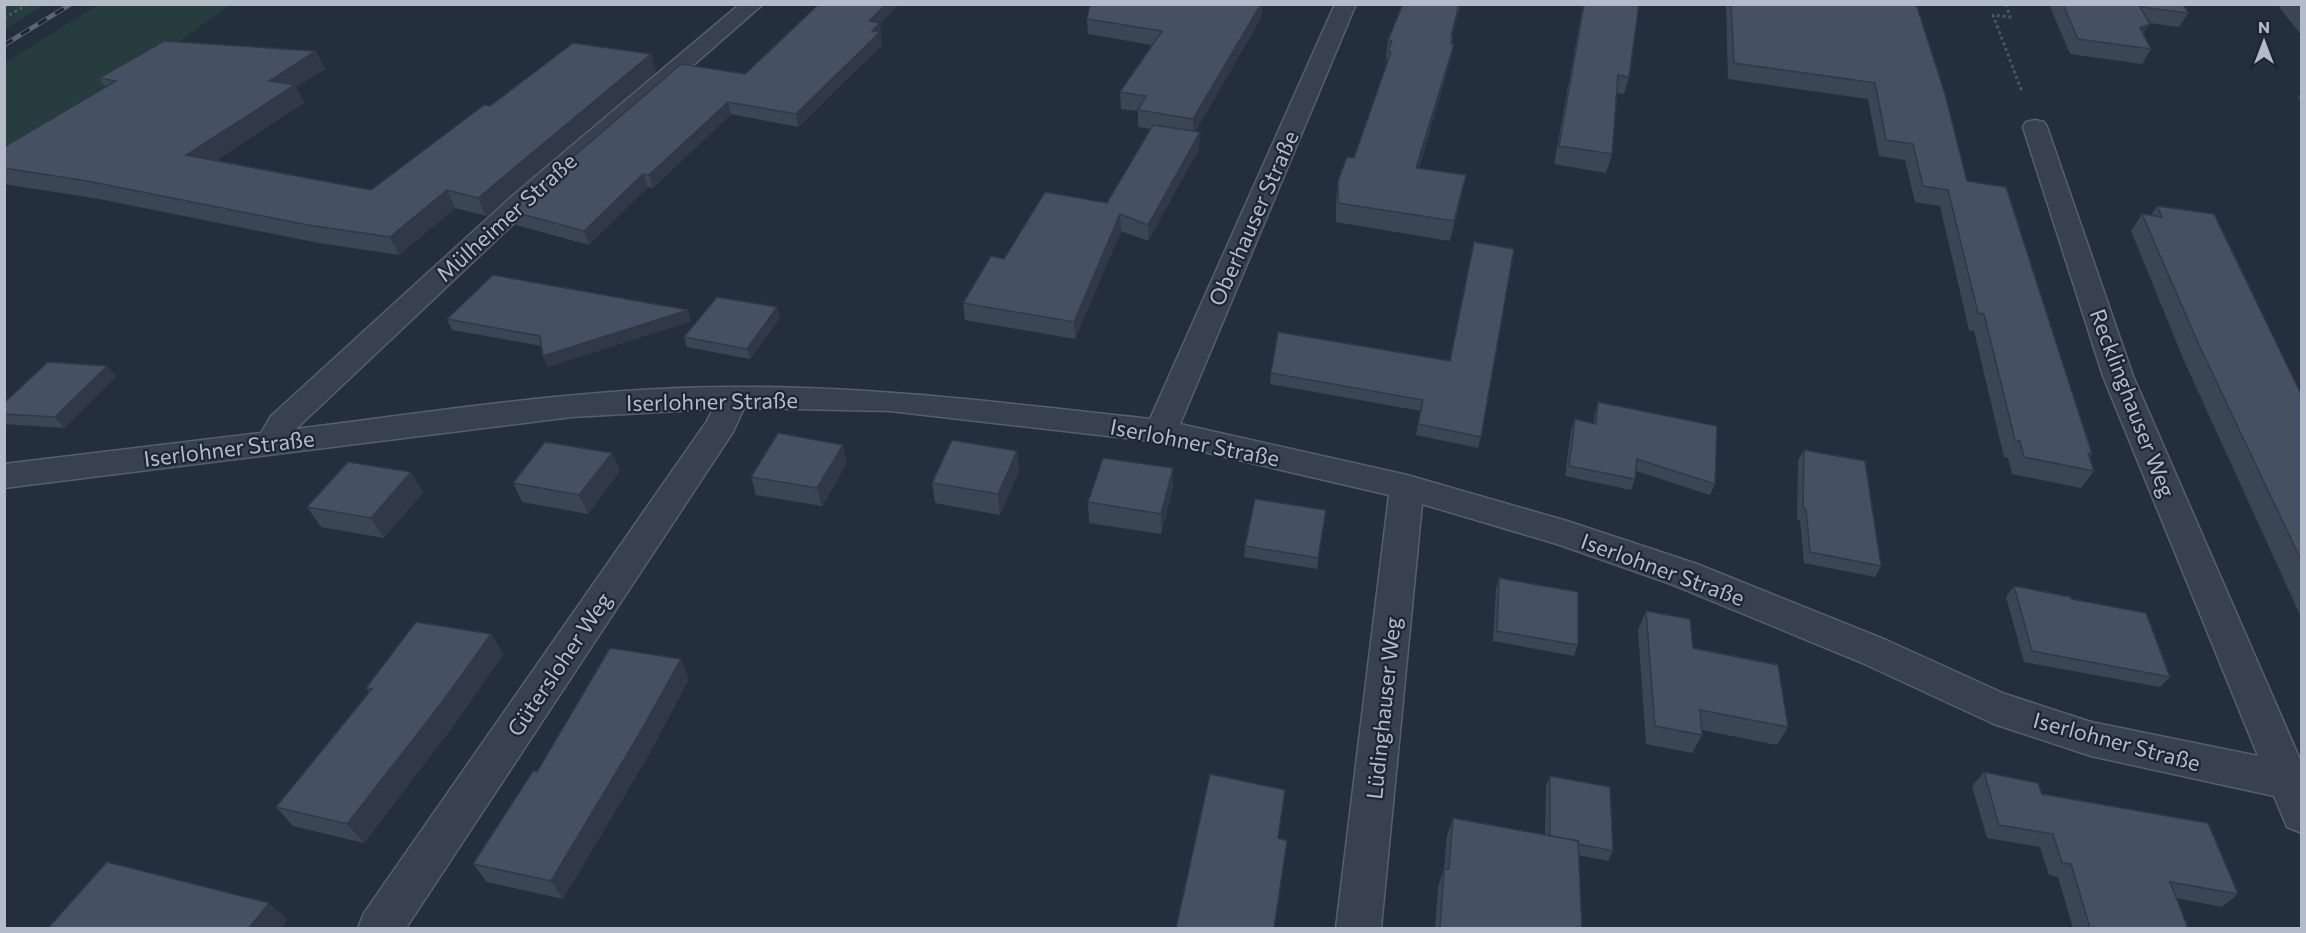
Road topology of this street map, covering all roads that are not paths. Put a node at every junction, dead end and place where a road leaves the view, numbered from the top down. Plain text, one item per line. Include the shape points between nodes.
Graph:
1 (753, 4) edge
2 (1346, 4) edge
3 (2039, 138) road end
4 (733, 397) junction
5 (1161, 431) junction
6 (273, 442) junction
7 (4, 476) edge
8 (1407, 487) junction
9 (2297, 793) edge
10 (380, 928) edge
11 (1358, 928) edge

1 - 6 street, Mülheimer Straße via 520,202 282,424
2 - 5 street, Oberhauser Straße
3 - 9 street, Recklinghauser Weg via 2118,376
4 - 5 street, Iserlohner Straße via 890,401
4 - 6 street, Iserlohner Straße via 572,406
4 - 10 street, Gütersloher Weg via 722,424
5 - 8 street, Iserlohner Straße
6 - 7 street, Iserlohner Straße
8 - 9 street, Iserlohner Straße via 1567,534 1684,574 1873,651 1994,707 2091,739
8 - 11 street, Lüdinghauser Weg

